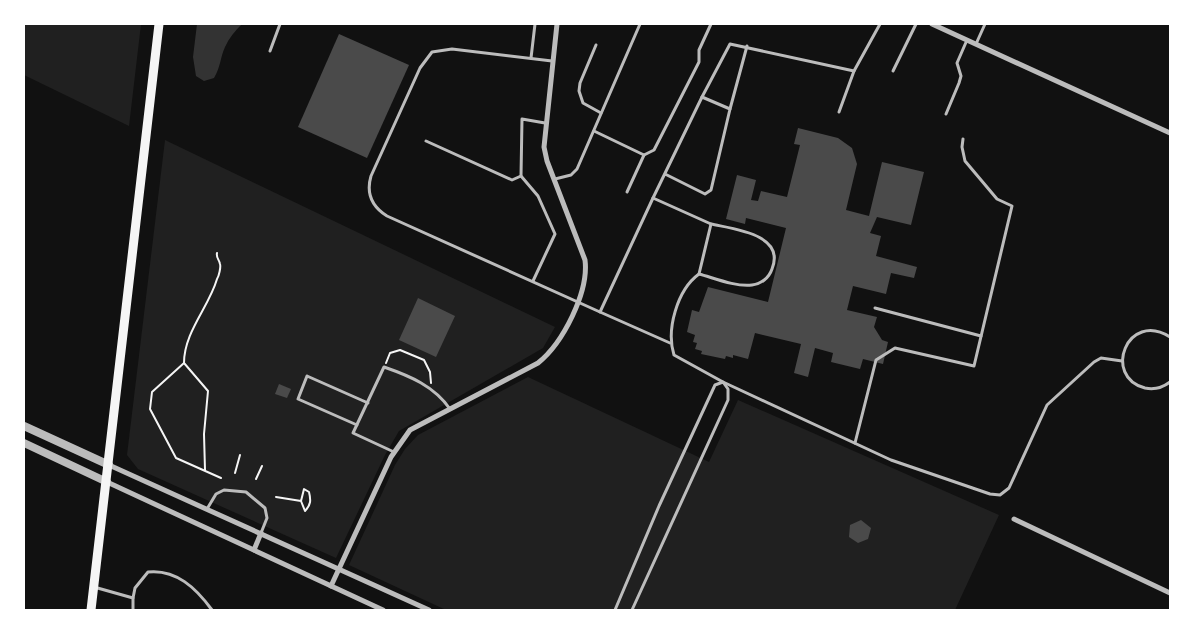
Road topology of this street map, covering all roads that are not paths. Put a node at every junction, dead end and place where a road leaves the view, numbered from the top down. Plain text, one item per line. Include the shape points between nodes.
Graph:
1 (160, 24) edge
2 (280, 24) edge
3 (536, 24) edge
4 (557, 24) edge
5 (640, 24) edge
6 (711, 24) edge
7 (880, 24) edge
8 (916, 24) edge
9 (932, 24) edge
10 (985, 24) edge
11 (967, 40) junction
12 (976, 44) junction
13 (596, 45) dead end
14 (747, 46) junction
15 (270, 51) dead end
16 (531, 58) junction
17 (552, 61) junction
18 (854, 71) junction
19 (893, 71) dead end
20 (702, 97) junction
21 (730, 110) junction
22 (839, 112) dead end
23 (602, 113) junction
24 (946, 114) dead end
25 (545, 123) junction
26 (594, 131) junction
27 (1170, 133) edge
28 (963, 139) dead end
29 (426, 141) dead end
30 (644, 155) junction
31 (665, 174) junction
32 (520, 176) junction
33 (554, 180) junction
34 (628, 192) dead end
35 (653, 198) junction
36 (711, 224) junction
37 (699, 274) junction
38 (533, 281) junction
39 (577, 301) junction
40 (875, 308) dead end
41 (600, 312) junction
42 (981, 336) junction
43 (1170, 337) edge
44 (670, 343) junction
45 (1122, 361) junction
46 (723, 382) junction
47 (1170, 382) edge
48 (368, 404) junction
49 (450, 409) junction
50 (357, 425) junction
51 (24, 426) edge
52 (24, 443) edge
53 (856, 443) junction
54 (394, 452) junction
55 (109, 465) junction
56 (108, 482) junction
57 (207, 509) junction
58 (1014, 519) dead end
59 (261, 533) junction
60 (254, 550) junction
61 (339, 568) junction
62 (331, 586) junction
63 (94, 587) junction
64 (1170, 594) edge
65 (132, 598) junction
66 (91, 610) edge
67 (133, 610) edge
68 (212, 610) edge
69 (383, 610) edge
70 (429, 610) edge
71 (614, 610) edge
72 (632, 610) edge

1 - 55 main road
2 - 15 lane
3 - 16 lane
4 - 17 street
5 - 23 lane
6 - 30 lane via 699,50 699,62 654,150
7 - 18 lane
8 - 19 lane
9 - 11 street
10 - 12 lane
11 - 12 street
11 - 24 lane via 957,63 960,83
12 - 27 street
13 - 23 lane via 579,91 583,103
14 - 18 lane
14 - 20 lane via 730,44
14 - 21 lane
16 - 17 lane
16 - 38 lane via 452,49 440,49 425,58 368,185 372,203 387,216
17 - 25 street
18 - 22 lane
20 - 21 lane
20 - 31 lane
21 - 31 lane via 711,190 705,194
23 - 26 lane
25 - 32 lane via 522,119
25 - 33 street via 544,147
26 - 30 lane
26 - 33 lane via 577,169 572,175
28 - 42 lane via 965,161 997,199 1012,206
29 - 32 lane via 512,180
30 - 34 lane
31 - 35 lane
32 - 38 lane via 538,196 555,234
33 - 39 street via 585,260 586,272
35 - 36 lane
35 - 41 lane
36 - 37 lane
36 - 37 lane via 761,237 772,249 774,265 766,279 751,285
37 - 44 lane via 683,290
38 - 39 lane
39 - 41 lane
39 - 49 street via 562,338 547,356
40 - 42 lane
41 - 44 lane
42 - 53 lane via 974,366 895,348 876,360
43 - 45 lane via 1153,330 1134,336 1123,352
44 - 46 lane via 674,355
45 - 47 lane via 1128,377 1140,387 1157,389
45 - 53 lane via 1101,358 1094,362 1047,405 1009,488 1000,495 891,460
46 - 53 lane
46 - 71 lane via 715,385
46 - 72 lane via 728,389 728,400
48 - 49 lane via 384,366 440,395
48 - 50 lane
48 - 50 lane via 308,376 298,399
49 - 54 street via 410,430
50 - 54 lane via 353,433
51 - 55 street
52 - 56 street
54 - 61 street
55 - 56 main road
55 - 57 street
56 - 60 street
56 - 63 main road
57 - 59 street
57 - 59 lane via 216,494 224,490 246,492 265,508 267,518
58 - 64 street
59 - 60 street
59 - 61 street
60 - 62 street
61 - 62 street
61 - 70 street
62 - 69 street
63 - 65 lane
63 - 66 main road
65 - 67 lane
65 - 68 lane via 135,588 148,572 162,571 178,577 200,594

